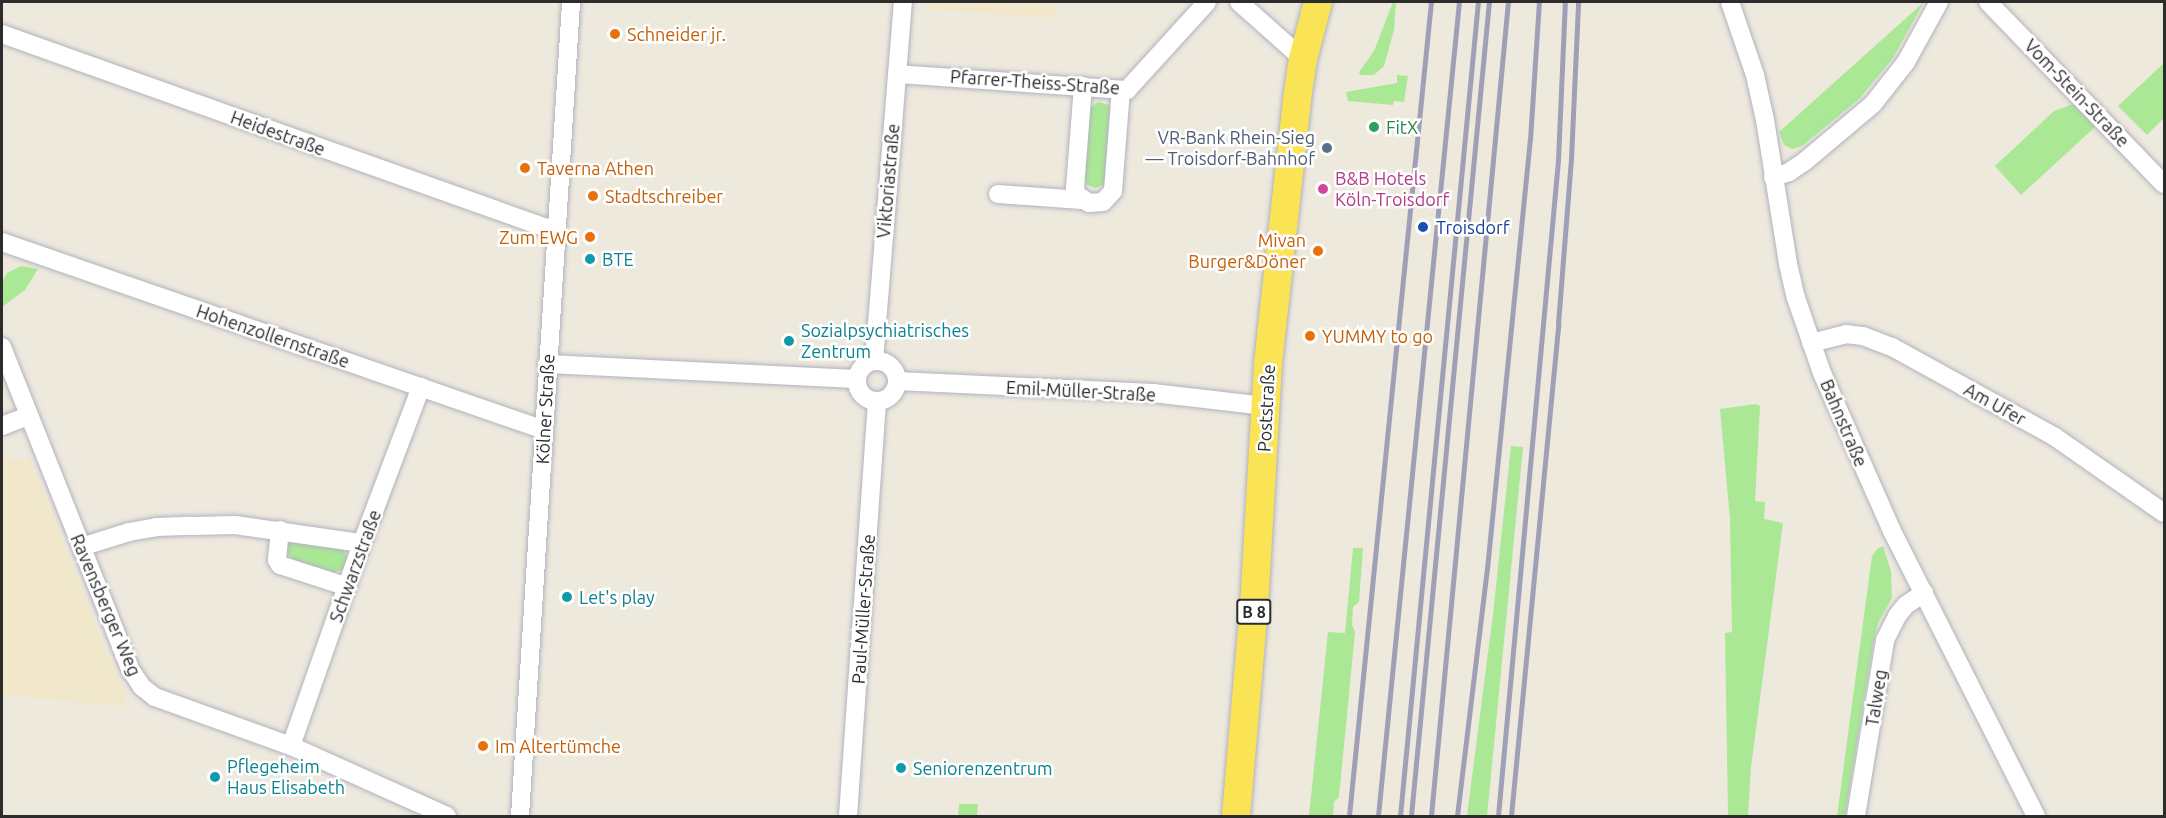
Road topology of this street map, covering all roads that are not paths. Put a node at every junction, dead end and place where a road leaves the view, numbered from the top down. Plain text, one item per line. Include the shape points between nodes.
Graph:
1 (571, 2) edge
2 (903, 2) edge
3 (1207, 2) edge
4 (1239, 2) edge
5 (1318, 2) edge
6 (1730, 2) edge
7 (1939, 2) edge
8 (1988, 2) edge
9 (2, 34) edge
10 (1303, 59) junction
11 (897, 74) junction
12 (1083, 86) junction
13 (1121, 90) junction
14 (1773, 177) junction
15 (2164, 184) edge
16 (998, 194) dead end
17 (1082, 200) junction
18 (555, 231) junction
19 (2, 242) edge
20 (1811, 343) junction
21 (2, 347) edge
22 (874, 361) junction
23 (548, 364) junction
24 (857, 379) junction
25 (897, 381) junction
26 (421, 387) junction
27 (877, 400) junction
28 (1265, 406) junction
29 (28, 416) junction
30 (2, 426) edge
31 (544, 430) junction
32 (2164, 513) edge
33 (280, 530) junction
34 (362, 543) junction
35 (81, 547) junction
36 (348, 587) junction
37 (1924, 593) junction
38 (291, 746) junction
39 (447, 816) edge
40 (520, 816) edge
41 (848, 816) edge
42 (1236, 816) edge
43 (1856, 816) edge
44 (2036, 816) edge

1 - 18 street, Kölner Straße
2 - 11 street, Viktoriastraße
3 - 13 street, Pfarrer-Theiss-Straße via 1131,88
4 - 10 street
5 - 10 main road, Poststraße / B 8
6 - 14 street, Bahnstraße via 1755,75
7 - 14 street via 1906,62 1873,104 1804,162
8 - 15 street, Vom-Stein-Straße
9 - 18 street, Heidestraße
10 - 28 main road, Poststraße / B 8
11 - 12 street, Pfarrer-Theiss-Straße
11 - 22 street, Viktoriastraße
12 - 13 street, Pfarrer-Theiss-Straße
12 - 17 street via 1075,188
13 - 17 street via 1113,191 1098,204
14 - 20 street, Bahnstraße via 1788,264
16 - 17 street
18 - 23 street, Kölner Straße
19 - 26 street, Hohenzollernstraße
20 - 32 street, Am Ufer via 1846,334 1892,347 2055,437
20 - 37 street, Bahnstraße via 1856,453
21 - 29 street, Ravensberger Weg
22 - 24 street via 861,369
22 - 25 street via 892,368
23 - 24 street
23 - 31 street, Kölner Straße
24 - 27 street via 862,394
25 - 27 street via 891,395
25 - 28 street, Emil-Müller-Straße via 1153,393
26 - 31 street, Hohenzollernstraße
26 - 34 street, Schwarzstraße
27 - 41 street, Paul-Müller-Straße
28 - 42 main road, Poststraße / B 8 via 1254,607
29 - 30 street
29 - 35 street, Ravensberger Weg
31 - 40 street, Kölner Straße
33 - 34 street
33 - 35 street via 235,525 156,527
33 - 36 street via 280,565
34 - 36 street, Schwarzstraße
35 - 38 street, Ravensberger Weg via 130,669 142,687 182,708
36 - 38 street, Schwarzstraße
37 - 43 street, Talweg via 1906,604 1885,640
37 - 44 street, Bahnstraße
38 - 39 street, Ravensberger Weg

